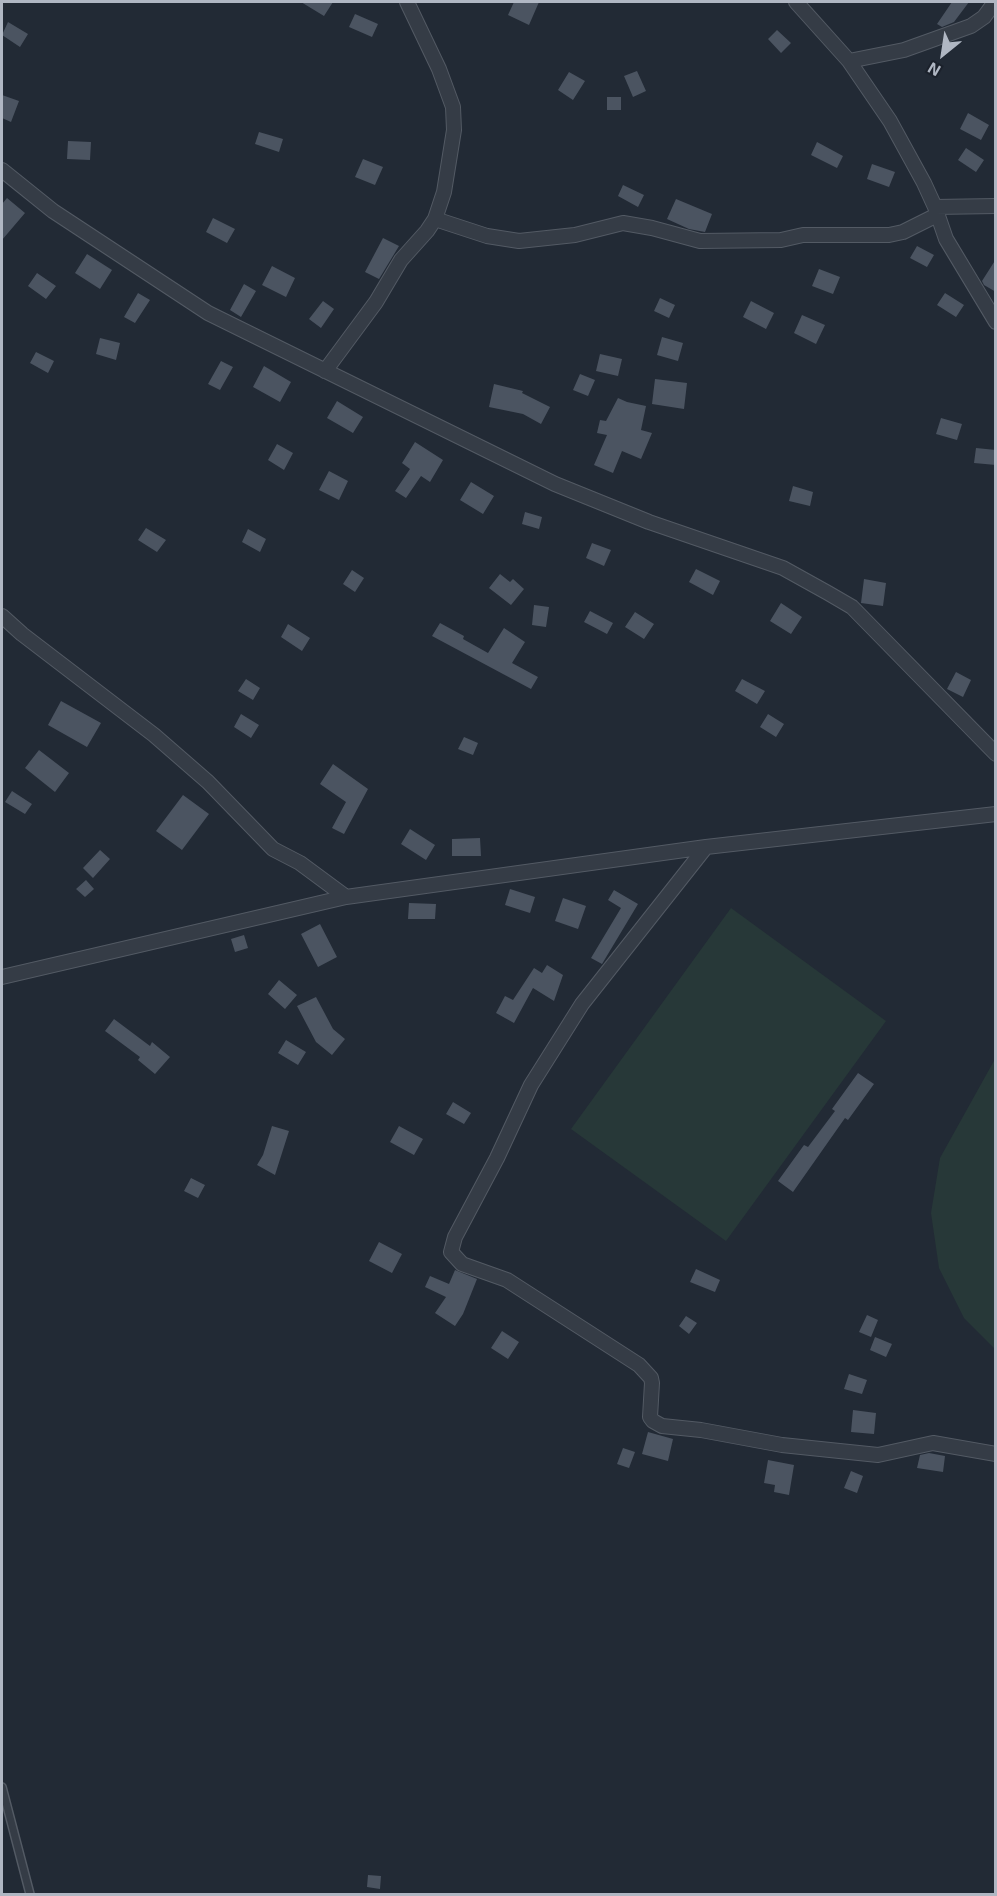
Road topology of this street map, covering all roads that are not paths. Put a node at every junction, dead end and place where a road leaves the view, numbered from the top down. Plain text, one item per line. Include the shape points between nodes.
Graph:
1 (407, 2) edge
2 (796, 2) edge
3 (995, 2) edge
4 (849, 61) junction
5 (2, 170) edge
6 (996, 206) edge
7 (936, 211) junction
8 (435, 219) junction
9 (996, 322) edge
10 (325, 371) junction
11 (2, 616) edge
12 (996, 754) edge
13 (996, 814) edge
14 (706, 847) junction
15 (346, 897) junction
16 (2, 977) edge
17 (996, 1454) edge
18 (2, 1787) edge
19 (30, 1894) edge

1 - 8 street via 453,107 454,130 444,192
2 - 4 street
3 - 4 street via 971,26 904,50
4 - 7 street via 890,121
5 - 10 street via 53,211 208,313
6 - 7 street
7 - 8 street via 903,232 890,235 803,235 781,240 700,241 623,223 575,235 519,241 487,236
7 - 9 street via 945,240
8 - 10 street via 401,260 376,302
10 - 12 street via 555,484 649,522 783,568 828,593 852,607
11 - 15 street via 154,735 208,782 273,849 300,863
13 - 14 street
14 - 15 street
14 - 17 street via 582,1004 537,1075 451,1252 462,1264 507,1280 639,1365 651,1378 650,1417 662,1426 878,1455 933,1443
15 - 16 street
18 - 19 lane

